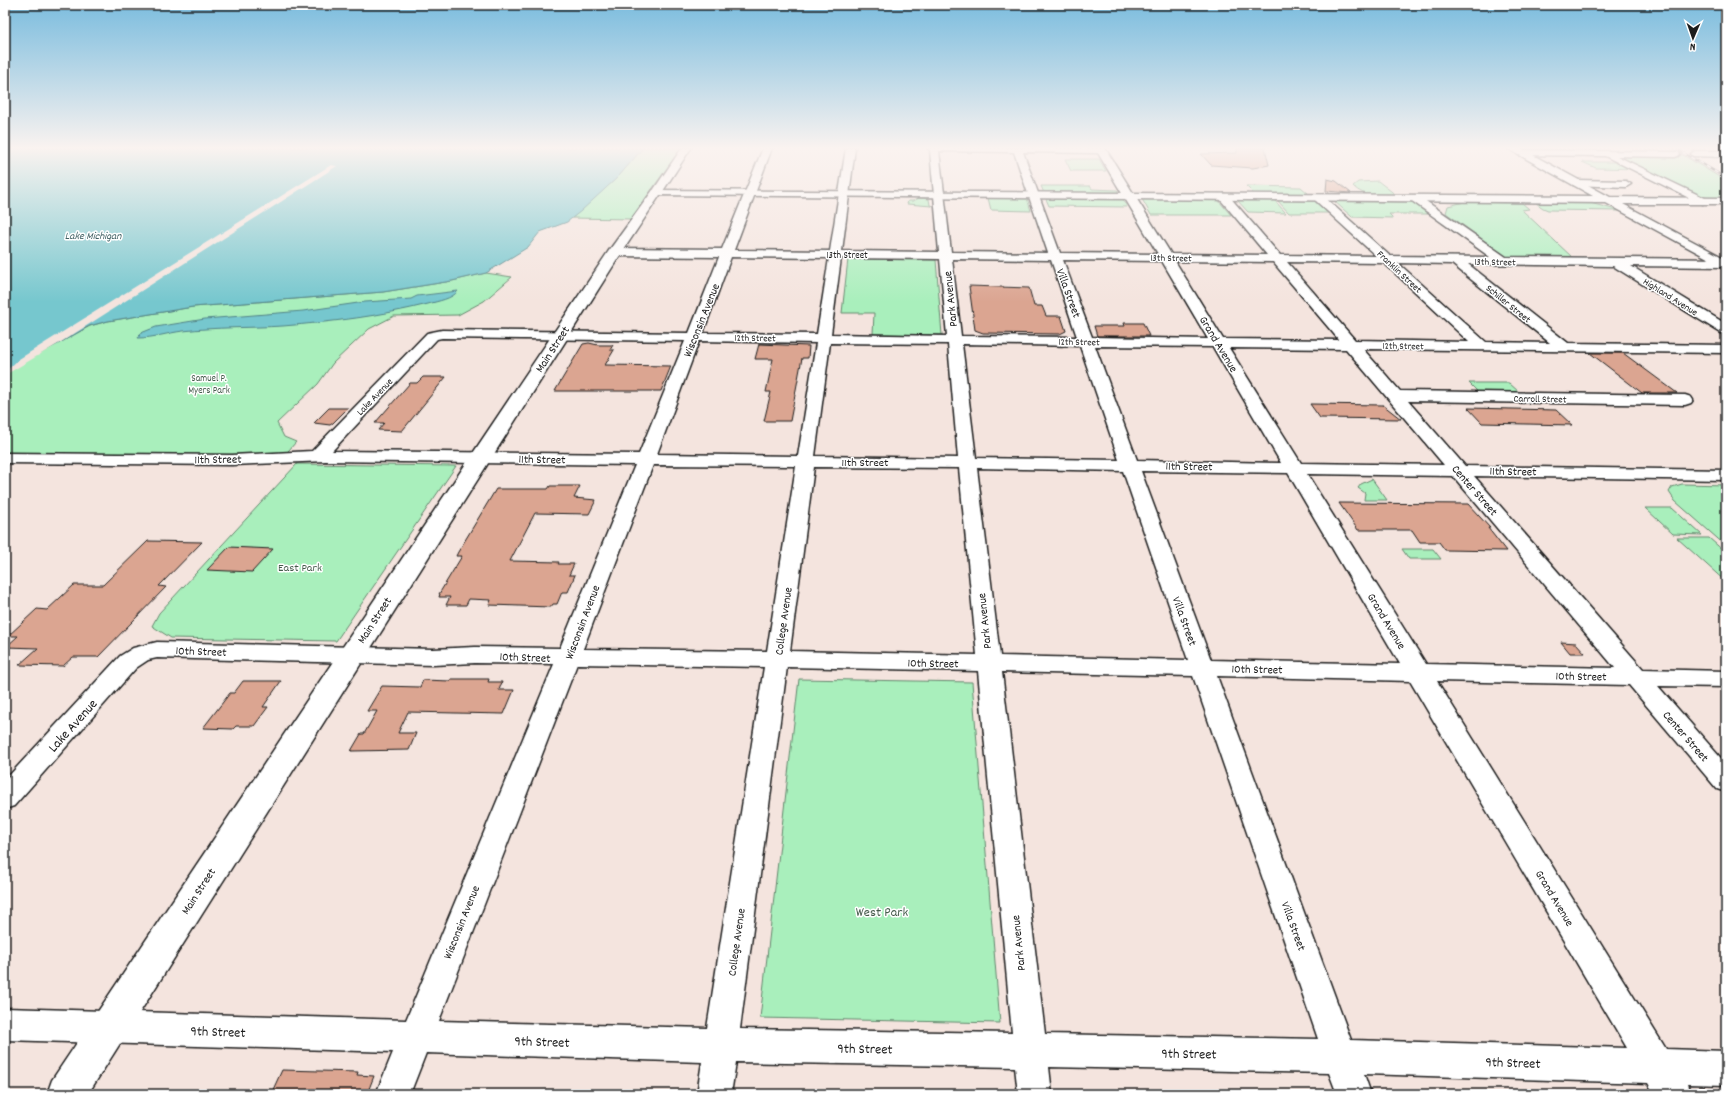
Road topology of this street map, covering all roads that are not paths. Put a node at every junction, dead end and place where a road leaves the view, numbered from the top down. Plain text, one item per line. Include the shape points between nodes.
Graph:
1 (653, 199) edge
2 (748, 199) edge
3 (844, 199) edge
4 (940, 199) edge
5 (1035, 199) edge
6 (1131, 199) edge
7 (1226, 199) edge
8 (1319, 199) edge
9 (1416, 199) edge
10 (1471, 199) edge
11 (1699, 199) edge
12 (1608, 200) junction
13 (1703, 201) junction
14 (1726, 201) edge
15 (615, 252) junction
16 (727, 253) junction
17 (837, 254) junction
18 (946, 255) junction
19 (1055, 256) junction
20 (1166, 257) junction
21 (1277, 258) junction
22 (1388, 260) junction
23 (1455, 260) junction
24 (1503, 261) junction
25 (1616, 262) junction
26 (1726, 263) edge
27 (1726, 330) edge
28 (432, 336) joint
29 (560, 336) junction
30 (694, 336) junction
31 (824, 338) junction
32 (954, 340) junction
33 (1086, 341) junction
34 (1218, 343) junction
35 (1350, 344) junction
36 (1482, 346) junction
37 (1564, 347) junction
38 (1724, 350) edge
39 (1395, 396) junction
40 (1685, 400) dead end
41 (317, 456) junction
42 (5, 458) edge
43 (480, 458) junction
44 (646, 460) junction
45 (806, 462) junction
46 (967, 463) junction
47 (1130, 465) junction
48 (1294, 468) junction
49 (1459, 470) junction
50 (1726, 475) edge
51 (141, 654) joint
52 (351, 655) junction
53 (568, 658) junction
54 (778, 660) junction
55 (989, 664) junction
56 (1202, 668) junction
57 (1418, 673) junction
58 (1636, 677) junction
59 (1726, 679) edge
60 (1726, 782) edge
61 (5, 798) edge
62 (5, 1024) edge
63 (109, 1028) junction
64 (415, 1038) junction
65 (721, 1046) junction
66 (1030, 1051) junction
67 (1341, 1056) junction
68 (1657, 1066) junction
69 (1726, 1068) edge
70 (66, 1094) edge
71 (393, 1094) edge
72 (714, 1094) edge
73 (1035, 1094) edge
74 (1354, 1094) edge
75 (1674, 1094) edge

1 - 15 main road, Main Street
2 - 16 street, Wisconsin Avenue
3 - 17 street, College Avenue
4 - 18 street, Park Avenue
5 - 19 street, Villa Street
6 - 20 street, Grand Avenue
7 - 21 street, Center Street
8 - 22 street, Franklin Street
9 - 24 street
10 - 12 main road
11 - 13 street
12 - 13 main road
12 - 26 main road
13 - 14 main road
15 - 16 street, 13th Street
15 - 29 main road, Main Street
16 - 17 street, 13th Street
16 - 30 street, Wisconsin Avenue
17 - 18 street, 13th Street
17 - 31 street, College Avenue
18 - 19 street, 13th Street
18 - 32 street, Park Avenue
19 - 20 street, 13th Street
19 - 33 street, Villa Street
20 - 21 street, 13th Street
20 - 34 street, Grand Avenue
21 - 22 street, 13th Street
21 - 35 street, Center Street
22 - 23 street, 13th Street
22 - 36 street, Franklin Street
23 - 24 street, 13th Street
23 - 37 street, Schiller Street
24 - 25 street, 13th Street
25 - 26 street, 13th Street
25 - 27 street, Highland Avenue
28 - 29 street, 12th Street
28 - 41 street, Lake Avenue
29 - 30 street, 12th Street
29 - 43 main road, Main Street
30 - 31 street, 12th Street
30 - 44 street, Wisconsin Avenue
31 - 32 street, 12th Street
31 - 45 street, College Avenue
32 - 33 street, 12th Street
32 - 46 street, Park Avenue
33 - 34 street, 12th Street
33 - 47 street, Villa Street
34 - 35 street, 12th Street
34 - 48 street, Grand Avenue
35 - 36 street, 12th Street
35 - 39 street, Center Street
36 - 37 street, 12th Street
37 - 38 street, 12th Street
39 - 40 street, Carroll Street
39 - 49 street, Center Street
41 - 42 street, 11th Street via 232,460
41 - 43 street, 11th Street
43 - 44 street, 11th Street
43 - 52 main road, Main Street
44 - 45 street, 11th Street
44 - 53 street, Wisconsin Avenue
45 - 46 street, 11th Street
45 - 54 street, College Avenue
46 - 47 street, 11th Street
46 - 55 street, Park Avenue
47 - 48 street, 11th Street
47 - 56 street, Villa Street
48 - 49 street, 11th Street
48 - 57 street, Grand Avenue
49 - 50 street, 11th Street
49 - 58 street, Center Street
51 - 52 street, 10th Street via 162,650
51 - 61 street, Lake Avenue via 124,666
52 - 53 street, 10th Street
52 - 63 main road, Main Street
53 - 54 street, 10th Street
53 - 64 street, Wisconsin Avenue
54 - 55 street, 10th Street
54 - 65 street, College Avenue
55 - 56 street, 10th Street
55 - 66 street, Park Avenue
56 - 57 street, 10th Street
56 - 67 street, Villa Street
57 - 58 street, 10th Street
57 - 68 street, Grand Avenue
58 - 59 street, 10th Street
58 - 60 street, Center Street
62 - 63 street, 9th Street
63 - 64 street, 9th Street
63 - 70 main road, Main Street
64 - 65 street, 9th Street
64 - 71 street, Wisconsin Avenue
65 - 66 street, 9th Street
65 - 72 street, College Avenue
66 - 67 street, 9th Street
66 - 73 street, Park Avenue
67 - 68 street, 9th Street
67 - 74 street, Villa Street
68 - 69 street, 9th Street
68 - 75 street, Grand Avenue

